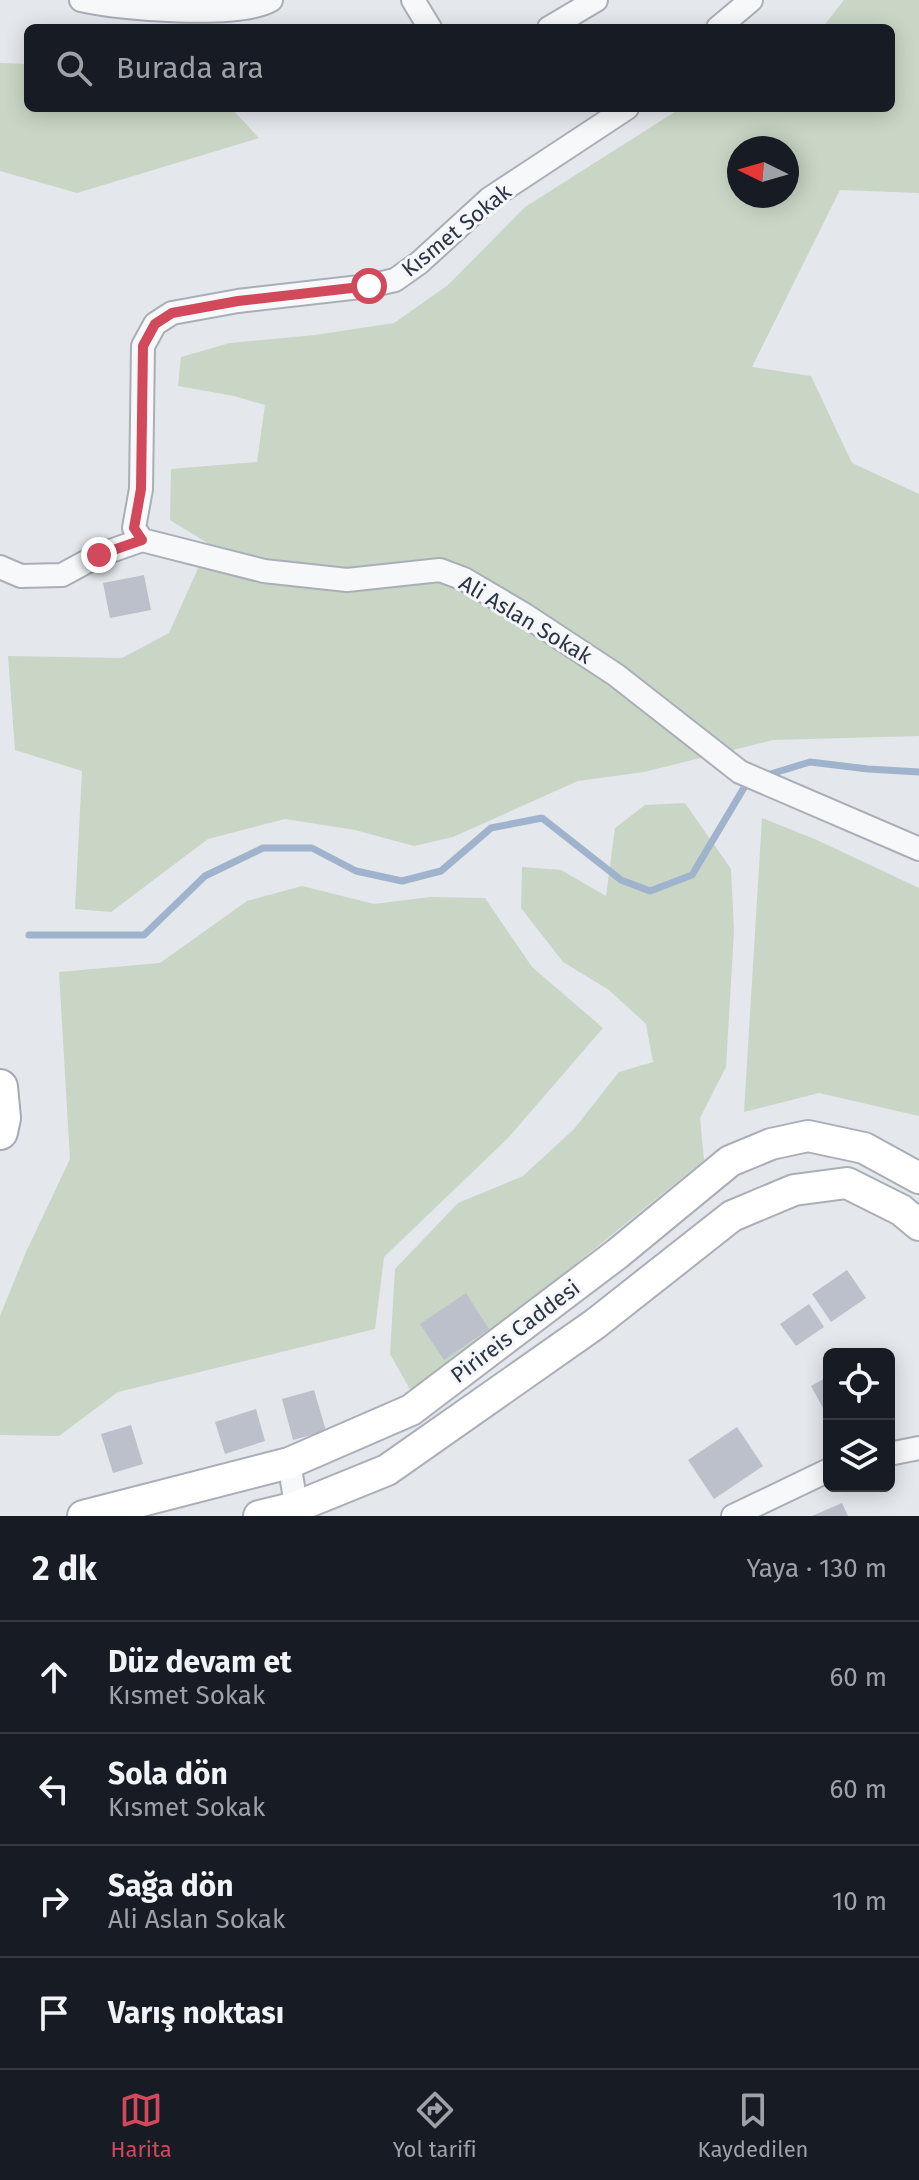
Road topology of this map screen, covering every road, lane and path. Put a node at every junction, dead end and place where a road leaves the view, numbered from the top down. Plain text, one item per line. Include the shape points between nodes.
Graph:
1 (81, 0) edge
2 (271, 0) edge
3 (413, 0) edge
4 (596, 0) edge
5 (751, 0) edge
6 (428, 24) edge
7 (556, 24) edge
8 (723, 24) edge
9 (621, 112) edge
10 (142, 540) junction
11 (0, 567) edge
12 (918, 850) edge
13 (0, 1087) edge
14 (0, 1132) edge
15 (919, 1178) edge
16 (919, 1225) edge
17 (919, 1448) edge
18 (895, 1453) edge
19 (289, 1463) junction
20 (823, 1473) edge
21 (297, 1511) edge
22 (83, 1516) edge
23 (259, 1516) edge
24 (733, 1516) edge

1 - 2 street via 132,8 228,10
3 - 6 street
4 - 7 street
5 - 8 street
9 - 10 street, Kısmet Sokak via 489,199 395,280 225,303 172,313 155,324 143,346 141,489 134,528
10 - 11 street via 62,575 21,576
10 - 12 street, Ali Aslan Sokak via 264,571 347,580 440,570 464,579 616,675 740,772
13 - 14 main road
15 - 19 main road, Pirireis Caddesi via 864,1148 808,1136 730,1161 411,1410
16 - 21 main road, Pirireis Caddesi via 847,1183 794,1190 732,1216 595,1324 387,1470
17 - 18 street
19 - 21 street
19 - 22 main road, Pirireis Caddesi
20 - 24 street
21 - 23 main road, Pirireis Caddesi

